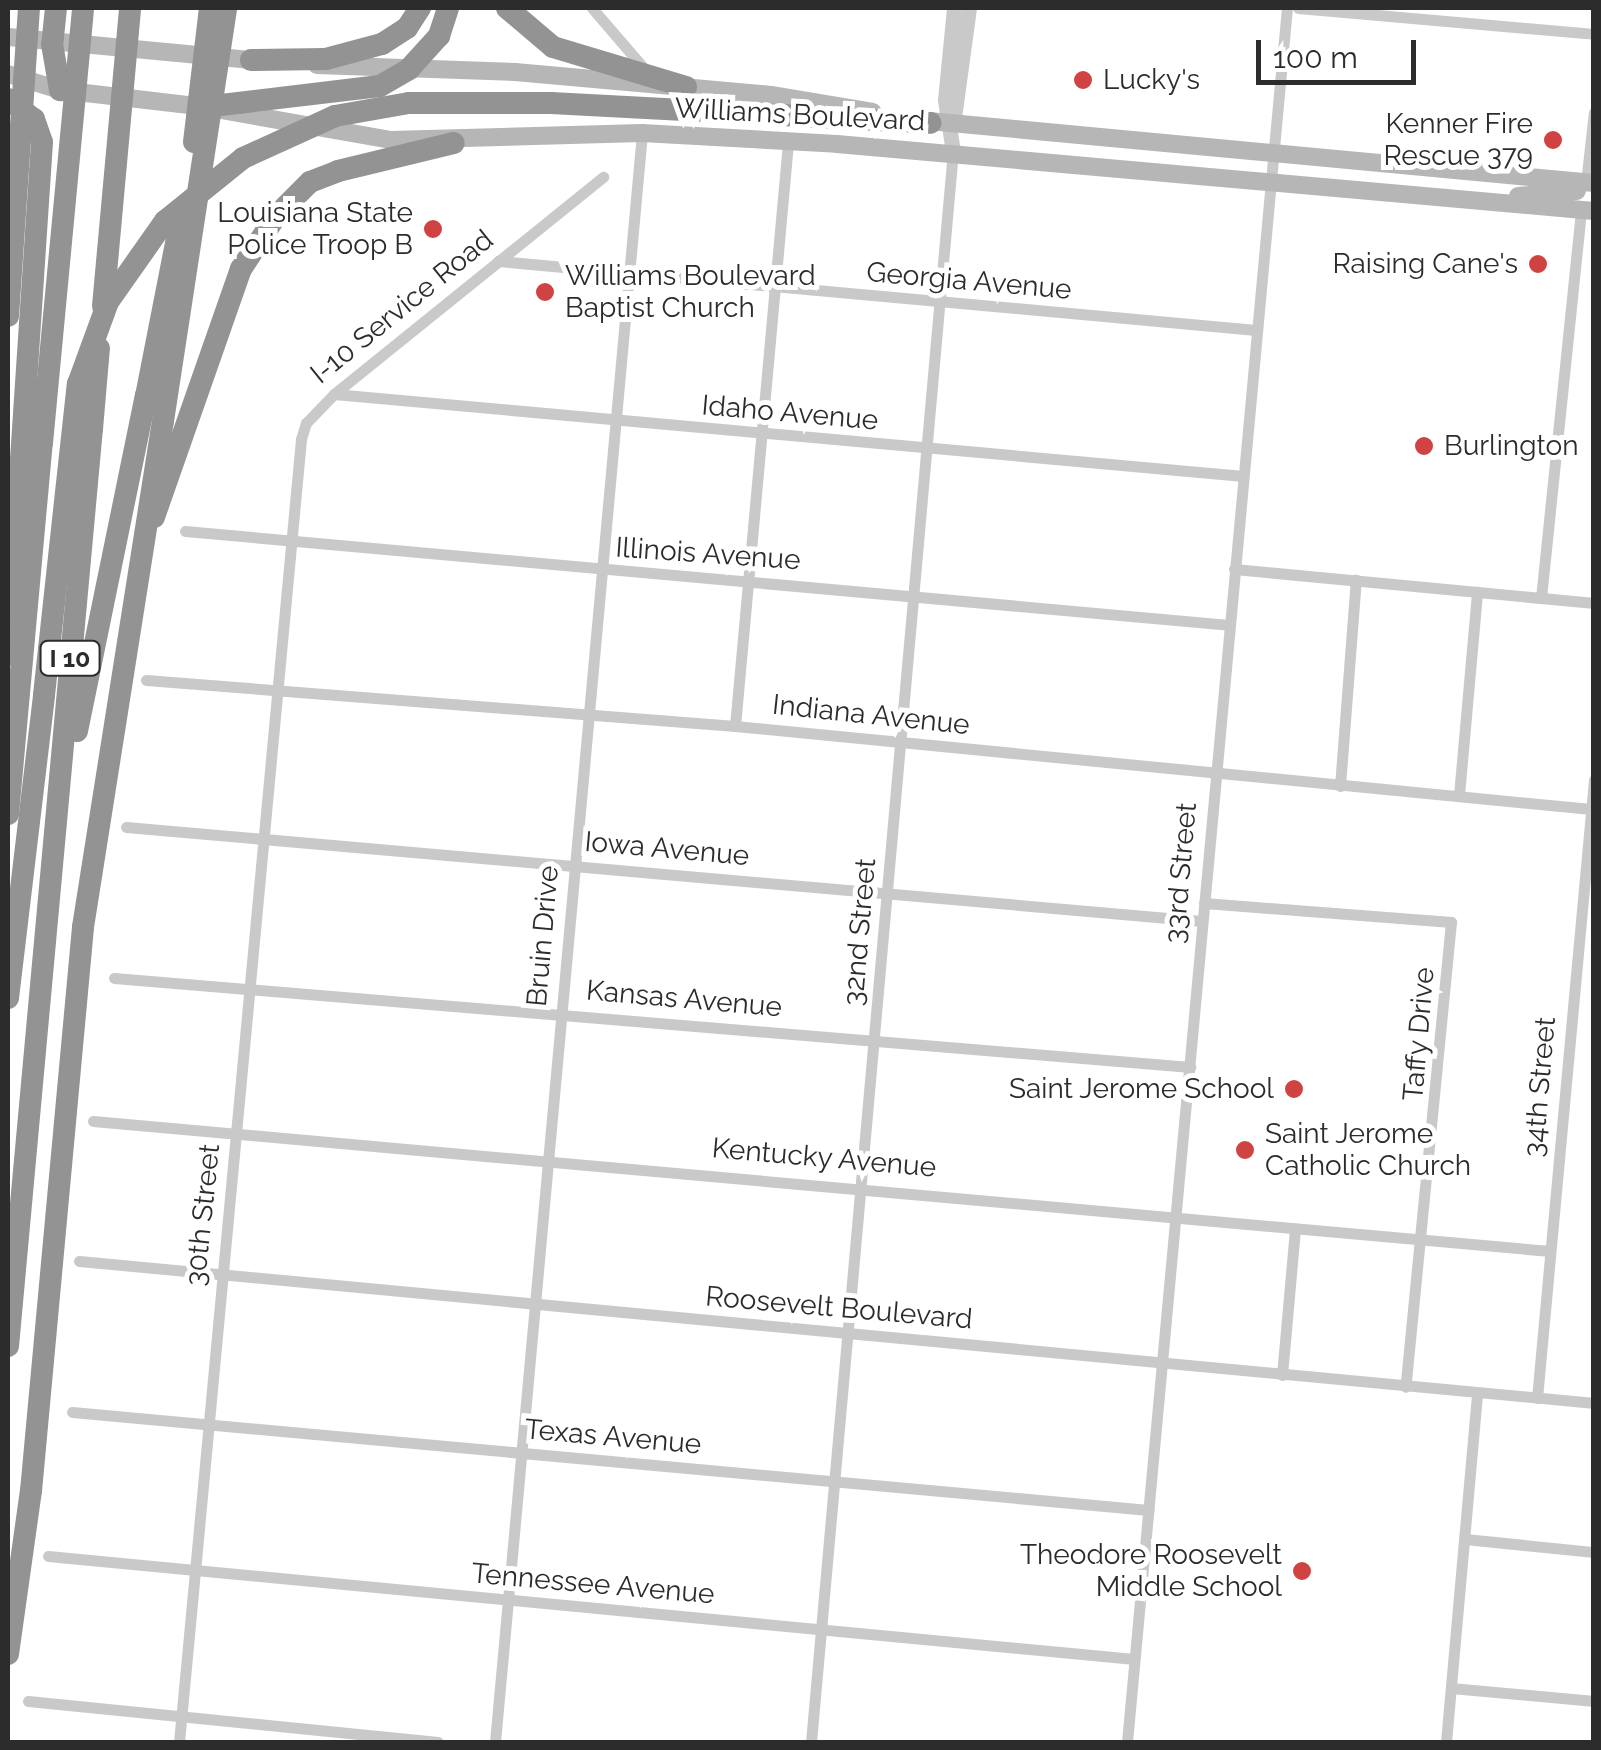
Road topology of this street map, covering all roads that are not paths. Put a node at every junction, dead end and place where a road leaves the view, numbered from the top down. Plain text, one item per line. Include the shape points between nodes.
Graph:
1 (29, 8) edge
2 (53, 8) edge
3 (83, 8) edge
4 (130, 8) edge
5 (210, 8) edge
6 (226, 8) edge
7 (242, 8) edge
8 (420, 8) edge
9 (448, 8) edge
10 (507, 8) edge
11 (592, 8) edge
12 (954, 8) edge
13 (969, 8) edge
14 (1287, 8) edge
15 (1298, 8) edge
16 (1594, 34) edge
17 (11, 37) edge
18 (52, 44) junction
19 (252, 60) junction
20 (409, 68) junction
21 (220, 73) junction
22 (8, 74) edge
23 (650, 78) junction
24 (686, 87) junction
25 (60, 90) junction
26 (8, 99) edge
27 (204, 107) junction
28 (1594, 112) edge
29 (942, 124) junction
30 (642, 133) junction
31 (788, 142) junction
32 (454, 143) junction
33 (953, 152) junction
34 (1273, 155) junction
35 (603, 177) dead end
36 (1270, 182) junction
37 (1590, 197) edge
38 (1483, 200) junction
39 (498, 261) junction
40 (630, 276) junction
41 (776, 289) junction
42 (942, 304) junction
43 (8, 316) edge
44 (1256, 330) junction
45 (334, 394) junction
46 (616, 422) junction
47 (762, 436) junction
48 (929, 451) junction
49 (1243, 476) junction
50 (185, 530) dead end
51 (290, 541) junction
52 (137, 552) junction
53 (1234, 569) junction
54 (603, 572) junction
55 (747, 580) junction
56 (1356, 580) junction
57 (1477, 592) junction
58 (916, 595) junction
59 (1541, 598) junction
60 (1594, 602) edge
61 (1229, 625) junction
62 (8, 655) edge
63 (146, 680) dead end
64 (276, 692) junction
65 (590, 716) junction
66 (734, 726) junction
67 (902, 743) junction
68 (1214, 773) junction
69 (1594, 780) edge
70 (1340, 786) junction
71 (1459, 795) junction
72 (1591, 809) edge
73 (8, 814) edge
74 (126, 827) dead end
75 (263, 840) junction
76 (575, 865) junction
77 (50, 888) junction
78 (888, 894) junction
79 (1204, 903) junction
80 (1202, 920) junction
81 (114, 978) dead end
82 (249, 986) junction
83 (8, 998) edge
84 (561, 1014) junction
85 (875, 1041) junction
86 (1190, 1067) junction
87 (93, 1122) dead end
88 (236, 1134) junction
89 (548, 1160) junction
90 (862, 1186) junction
91 (1176, 1218) junction
92 (1295, 1229) junction
93 (1422, 1240) junction
94 (1550, 1251) junction
95 (79, 1260) dead end
96 (222, 1277) junction
97 (536, 1305) junction
98 (849, 1335) junction
99 (8, 1346) edge
100 (1163, 1364) junction
101 (1282, 1375) junction
102 (1406, 1387) junction
103 (1477, 1394) junction
104 (1537, 1398) junction
105 (1594, 1403) edge
106 (72, 1412) dead end
107 (208, 1424) junction
108 (522, 1454) junction
109 (836, 1482) junction
110 (1149, 1510) junction
111 (1465, 1539) junction
112 (1594, 1552) edge
113 (48, 1556) dead end
114 (195, 1573) junction
115 (508, 1602) junction
116 (822, 1629) junction
117 (8, 1654) edge
118 (1134, 1659) junction
119 (1451, 1688) junction
120 (28, 1701) dead end
121 (1594, 1701) edge
122 (182, 1719) junction
123 (179, 1742) edge
124 (438, 1742) edge
125 (495, 1742) edge
126 (811, 1742) edge
127 (1127, 1742) edge
128 (1446, 1742) edge

1 - 43 highway, bridge
2 - 17 highway via 35,31
2 - 18 highway
3 - 73 highway, I 10, bridge
4 - 77 highway, I 10, bridge
5 - 77 highway, bridge via 191,166 106,567
6 - 21 highway, bridge
7 - 21 highway
8 - 19 highway via 407,28 382,44 326,59
9 - 20 highway via 439,36
10 - 23 highway via 553,48
11 - 23 street via 630,45
12 - 29 street, 32nd Street
13 - 29 street, 32nd Street
14 - 34 street, 33rd Street
15 - 16 street
17 - 18 main road, Williams Boulevard
18 - 19 main road, Williams Boulevard
18 - 25 highway
19 - 20 main road, Williams Boulevard
20 - 24 main road, Williams Boulevard
20 - 27 highway via 360,94
21 - 52 highway, bridge
22 - 25 main road, Williams Boulevard
23 - 24 highway
24 - 29 main road, Williams Boulevard via 807,99
25 - 27 main road, Williams Boulevard
26 - 62 highway via 34,119 42,142
27 - 32 main road, Williams Boulevard via 376,138
28 - 37 street
29 - 33 street, 32nd Street
29 - 34 main road, Williams Boulevard
29 - 83 highway, bridge via 474,100 335,116 243,158 165,221 108,302 78,384
30 - 31 main road, Williams Boulevard
30 - 32 main road, Williams Boulevard
30 - 40 street, Bruin Drive
31 - 33 main road, Williams Boulevard
31 - 41 street
32 - 52 highway via 310,182 276,216 241,269 182,446
33 - 36 main road, Williams Boulevard
33 - 42 street, 32nd Street
34 - 36 street, 33rd Street
34 - 37 main road, Williams Boulevard
35 - 39 street, I-10 Service Road
36 - 38 main road, Williams Boulevard
36 - 44 street, 33rd Street
37 - 38 main road, Williams Boulevard
37 - 38 main road via 1576,191
37 - 59 street
39 - 40 street, Georgia Avenue
39 - 45 street, I-10 Service Road
40 - 41 street, Georgia Avenue
40 - 46 street, Bruin Drive
41 - 42 street, Georgia Avenue
41 - 47 street
42 - 44 street, Georgia Avenue
42 - 48 street, 32nd Street
44 - 49 street, 33rd Street
45 - 46 street, Idaho Avenue
45 - 51 street, I-10 Service Road via 306,422 300,439
46 - 47 street, Idaho Avenue
46 - 54 street, Bruin Drive
47 - 48 street, Idaho Avenue
47 - 55 street
48 - 49 street, Idaho Avenue
48 - 58 street, 32nd Street
49 - 53 street, 33rd Street
50 - 51 street, Illinois Avenue
51 - 54 street, Illinois Avenue
51 - 64 street, I-10 Service Road
52 - 117 highway via 83,927 31,1492
53 - 56 street
53 - 61 street, 33rd Street
54 - 55 street, Illinois Avenue
54 - 65 street, Bruin Drive
55 - 58 street, Illinois Avenue
55 - 66 street
56 - 57 street
56 - 70 street
57 - 59 street
57 - 71 street
58 - 61 street, Illinois Avenue
58 - 67 street, 32nd Street
59 - 60 street
61 - 68 street, 33rd Street
63 - 64 street, Indiana Avenue
64 - 65 street, Indiana Avenue
64 - 75 street, 30th Street
65 - 66 street, Indiana Avenue
65 - 76 street, Bruin Drive
66 - 67 street, Indiana Avenue
67 - 68 street, Indiana Avenue
67 - 78 street, 32nd Street
68 - 70 street, Indiana Avenue
68 - 79 street, 33rd Street
69 - 72 street, 34th Street
70 - 71 street, Indiana Avenue
71 - 72 street, Indiana Avenue
72 - 94 street, 34th Street
74 - 75 street, Iowa Avenue
75 - 76 street, Iowa Avenue
75 - 82 street, 30th Street
76 - 78 street, Iowa Avenue
76 - 84 street, Bruin Drive
77 - 99 highway, I 10
78 - 80 street, Iowa Avenue
78 - 85 street, 32nd Street
79 - 80 street, 33rd Street
79 - 93 street, Taffy Drive via 1451,922
80 - 86 street, 33rd Street
81 - 82 street, Kansas Avenue
82 - 84 street, Kansas Avenue
82 - 88 street, 30th Street
84 - 85 street, Kansas Avenue
84 - 89 street, Bruin Drive
85 - 86 street, Kansas Avenue
85 - 90 street, 32nd Street
86 - 91 street, 33rd Street
87 - 88 street, Kentucky Avenue
88 - 89 street, Kentucky Avenue
88 - 96 street, 30th Street
89 - 90 street, Kentucky Avenue
89 - 97 street, Bruin Drive
90 - 91 street, Kentucky Avenue
90 - 98 street, 32nd Street
91 - 92 street, Kentucky Avenue
91 - 100 street, 33rd Street
92 - 93 street, Kentucky Avenue
92 - 101 street
93 - 94 street, Kentucky Avenue
93 - 102 street, Taffy Drive via 1414,1257
94 - 104 street, 34th Street
95 - 96 street, Roosevelt Boulevard
96 - 97 street, Roosevelt Boulevard
96 - 107 street, 30th Street
97 - 98 street, Roosevelt Boulevard
97 - 108 street, Bruin Drive
98 - 100 street, Roosevelt Boulevard
98 - 109 street, 32nd Street
100 - 101 street, Roosevelt Boulevard
100 - 110 street, 33rd Street
101 - 102 street, Roosevelt Boulevard
102 - 103 street, Roosevelt Boulevard
103 - 104 street, Roosevelt Boulevard
103 - 111 street
104 - 105 street, Roosevelt Boulevard
106 - 107 street, Texas Avenue
107 - 108 street, Texas Avenue
107 - 114 street, 30th Street
108 - 109 street, Texas Avenue
108 - 115 street, Bruin Drive
109 - 110 street, Texas Avenue
109 - 116 street, 32nd Street
110 - 118 street, 33rd Street
111 - 112 street
111 - 119 street
113 - 114 street, Tennessee Avenue
114 - 115 street, Tennessee Avenue
114 - 122 street, 30th Street
115 - 116 street, Tennessee Avenue
115 - 125 street, Bruin Drive
116 - 118 street, Tennessee Avenue
116 - 126 street, 32nd Street
118 - 127 street, 33rd Street
119 - 121 street
119 - 128 street
120 - 122 street
122 - 123 street, 30th Street
122 - 124 street

